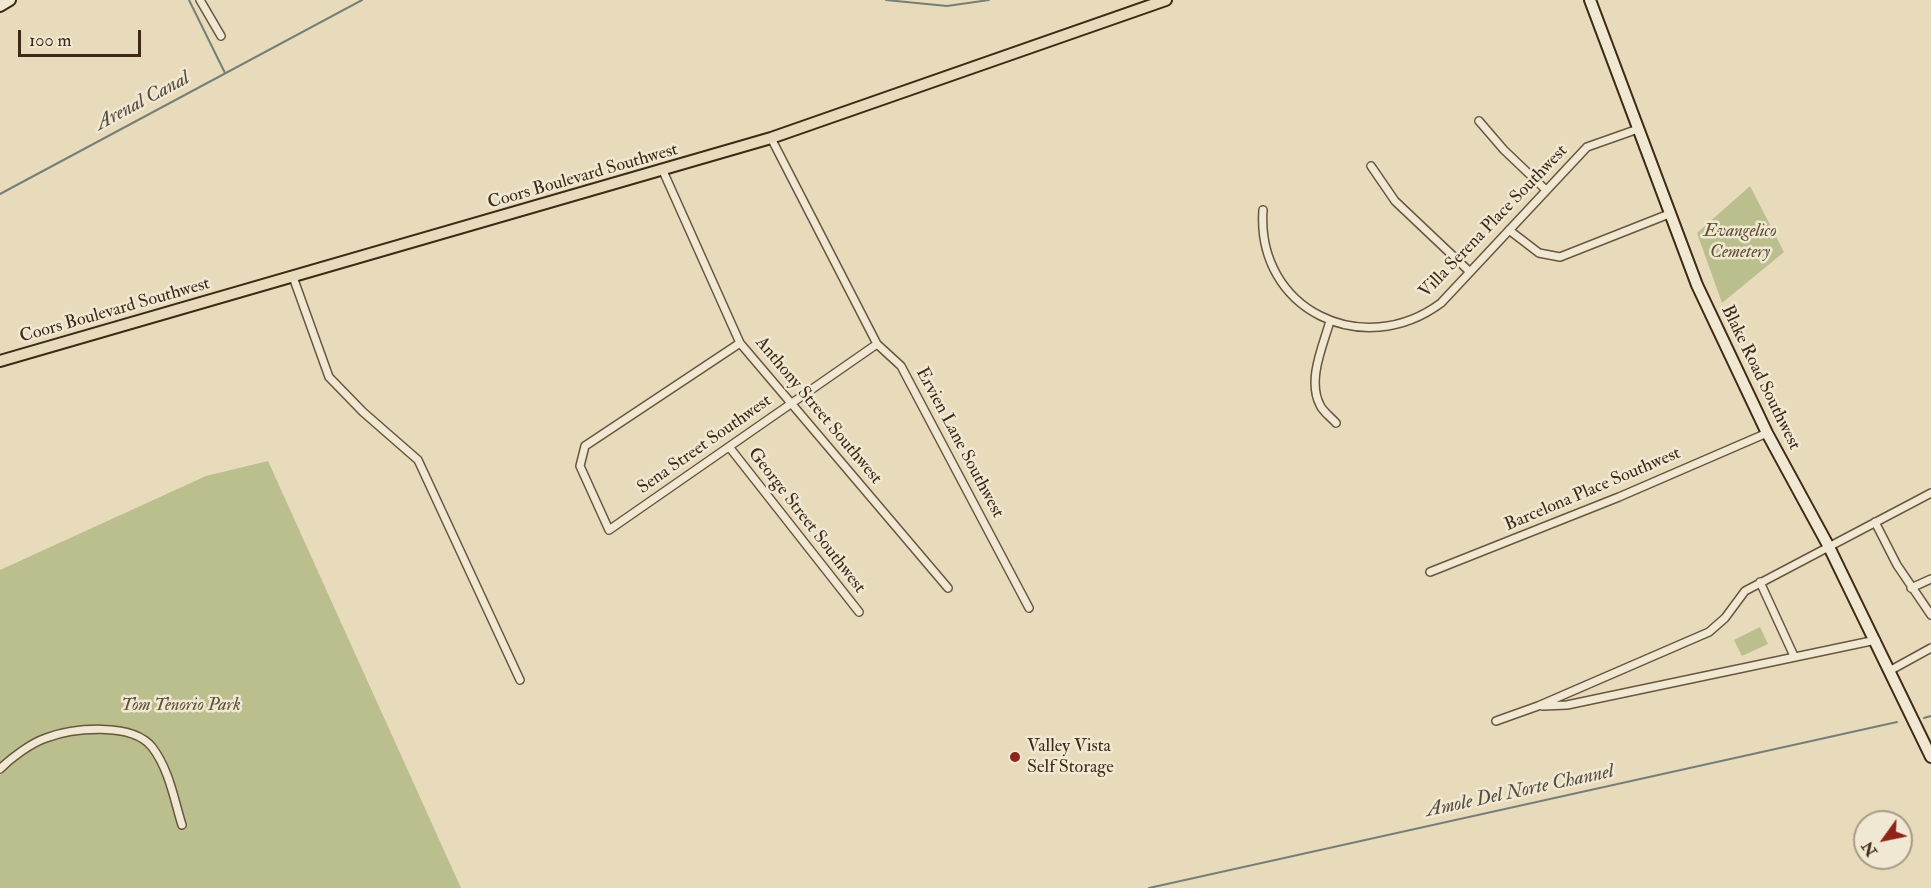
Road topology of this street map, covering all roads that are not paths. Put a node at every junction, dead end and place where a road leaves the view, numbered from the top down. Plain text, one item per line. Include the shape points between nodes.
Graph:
1 (9, 0) edge
2 (200, 0) edge
3 (1166, 0) edge
4 (1590, 0) edge
5 (0, 6) edge
6 (221, 36) dead end
7 (1479, 121) dead end
8 (1638, 129) junction
9 (771, 138) junction
10 (1371, 166) dead end
11 (663, 171) junction
12 (1546, 190) junction
13 (1263, 210) dead end
14 (1669, 214) junction
15 (1509, 230) junction
16 (1470, 272) junction
17 (293, 278) junction
18 (1330, 321) junction
19 (740, 343) junction
20 (876, 344) junction
21 (0, 361) edge
22 (792, 402) junction
23 (1336, 423) dead end
24 (1767, 433) junction
25 (730, 448) junction
26 (1931, 493) edge
27 (1875, 522) junction
28 (1829, 546) junction
29 (1430, 572) dead end
30 (1931, 579) edge
31 (1760, 582) junction
32 (948, 588) dead end
33 (1911, 588) junction
34 (1029, 608) dead end
35 (859, 612) dead end
36 (1931, 615) edge
37 (1876, 640) junction
38 (1931, 648) edge
39 (1794, 656) junction
40 (1891, 670) junction
41 (520, 680) dead end
42 (1538, 706) junction
43 (1496, 721) dead end
44 (1931, 757) edge
45 (0, 769) edge
46 (182, 825) dead end

1 - 5 main road
2 - 6 street
3 - 9 main road, Coors Boulevard Southwest
4 - 8 main road, Blake Road Southwest
7 - 12 street
8 - 12 street, Villa Serena Place Southwest via 1587,147
8 - 14 main road, Blake Road Southwest
9 - 11 main road, Coors Boulevard Southwest
9 - 20 street, Ervien Lane Southwest
10 - 16 street via 1395,201
11 - 17 main road, Coors Boulevard Southwest
11 - 19 street, Anthony Street Southwest
12 - 15 street, Villa Serena Place Southwest
13 - 18 street, Villa Serena Place Southwest via 1263,241 1283,286 1307,310
14 - 15 street via 1560,257 1539,254
14 - 24 main road, Blake Road Southwest via 1697,285
15 - 16 street, Villa Serena Place Southwest
16 - 18 street, Villa Serena Place Southwest via 1441,303 1410,321 1365,328
17 - 21 main road, Coors Boulevard Southwest
17 - 41 street via 329,377 418,460
18 - 23 street via 1318,365 1317,390 1322,408
19 - 22 street, Anthony Street Southwest
19 - 25 street, Sena Street Southwest via 585,446 580,466 609,530
20 - 22 street, Sena Street Southwest
20 - 34 street, Ervien Lane Southwest via 901,366
22 - 25 street, Sena Street Southwest
22 - 32 street, Anthony Street Southwest
24 - 28 main road, Blake Road Southwest
24 - 29 street, Barcelona Place Southwest
25 - 35 street, George Street Southwest
26 - 27 street
27 - 28 street
27 - 33 street
28 - 31 street
28 - 37 main road, Blake Road Southwest
30 - 33 street
31 - 39 street
31 - 42 street via 1745,591 1709,632
33 - 36 street
37 - 39 street
37 - 40 main road, Blake Road Southwest
38 - 40 street
39 - 42 street via 1567,705
40 - 44 main road, Blake Road Southwest
42 - 43 street
45 - 46 street via 44,738 74,731 135,733 151,746 167,774

